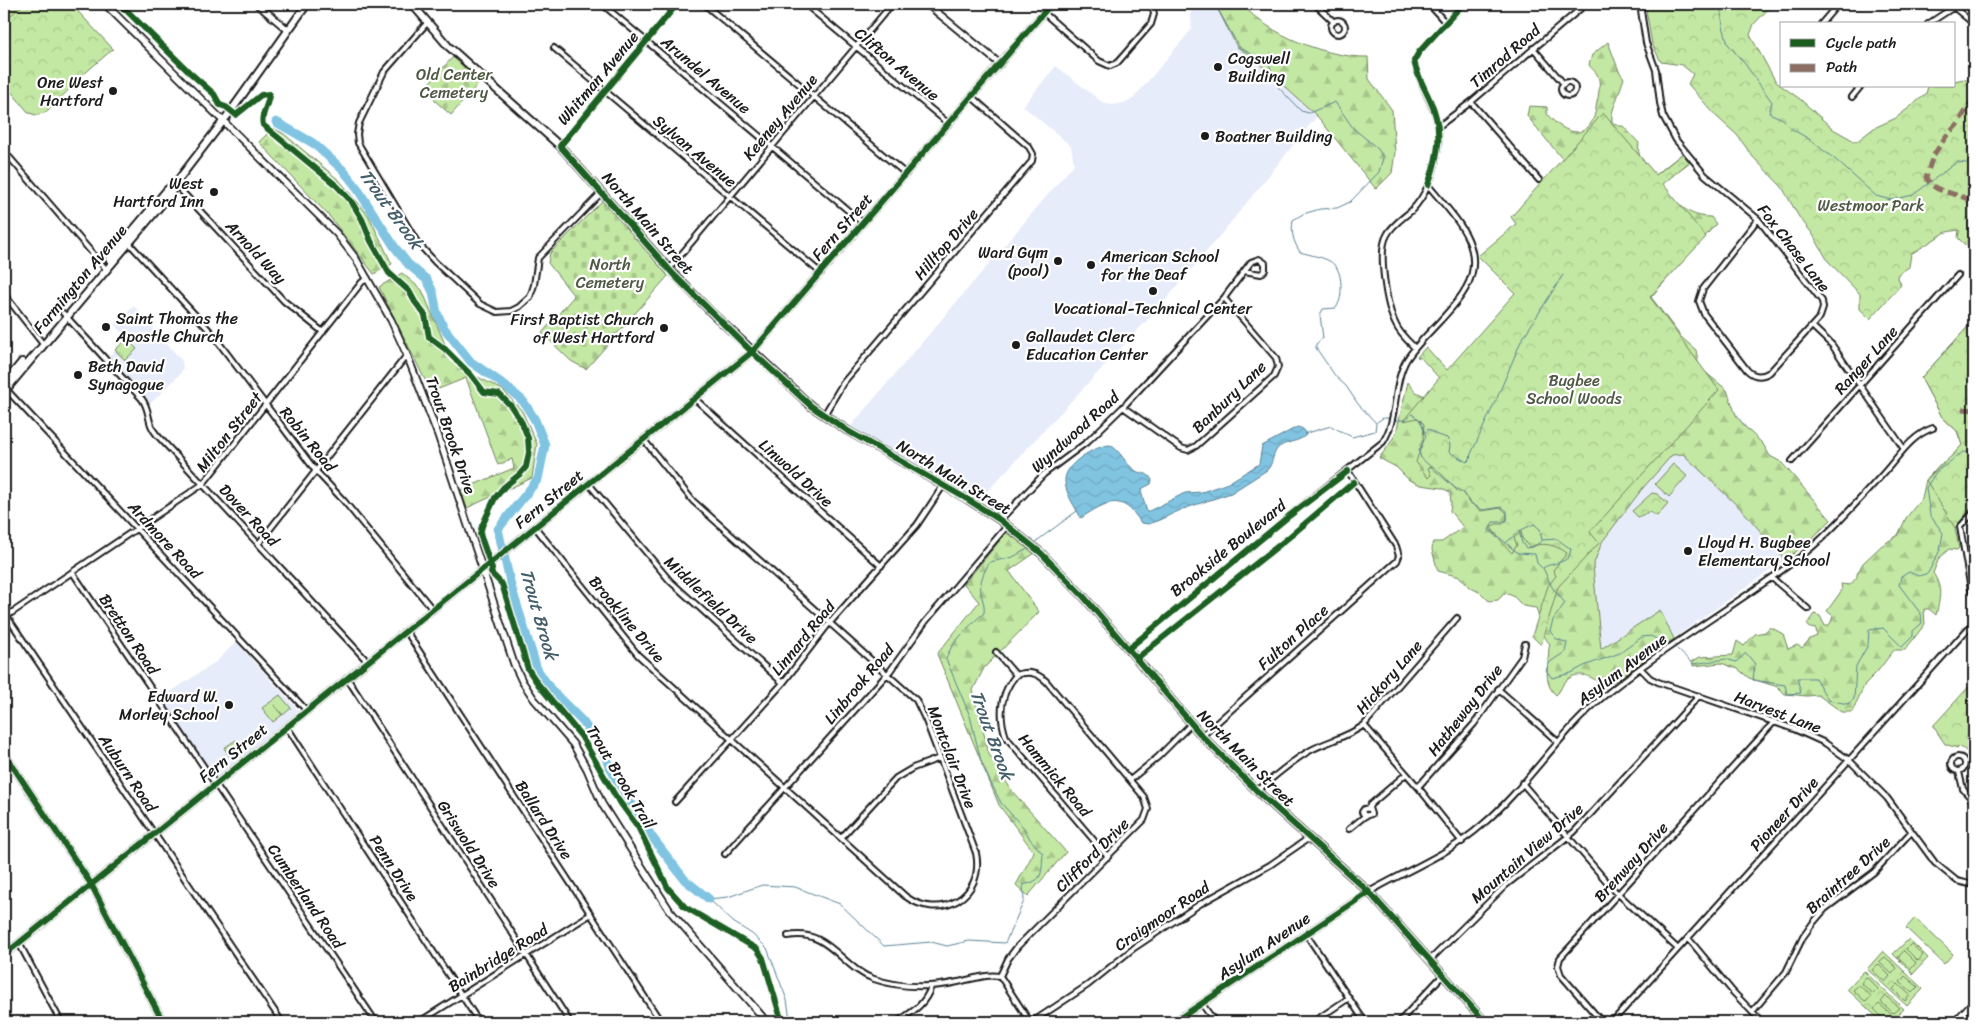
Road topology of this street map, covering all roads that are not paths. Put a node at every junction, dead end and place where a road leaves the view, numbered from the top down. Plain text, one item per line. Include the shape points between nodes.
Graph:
1 (105, 4) edge
2 (257, 4) edge
3 (307, 4) edge
4 (412, 4) edge
5 (602, 4) edge
6 (677, 4) edge
7 (704, 4) edge
8 (805, 4) edge
9 (892, 4) edge
10 (927, 4) edge
11 (1051, 4) edge
12 (1152, 4) edge
13 (1315, 4) edge
14 (1430, 4) edge
15 (1463, 4) edge
16 (1586, 4) edge
17 (1640, 4) edge
18 (1838, 4) edge
19 (1952, 5) edge
20 (1044, 13) junction
21 (1334, 22) dead end
22 (1445, 22) junction
23 (1823, 22) edge
24 (1931, 22) edge
25 (427, 23) junction
26 (1974, 24) edge
27 (288, 30) junction
28 (646, 41) junction
29 (856, 46) junction
30 (554, 48) dead end
31 (1533, 48) junction
32 (1000, 64) junction
33 (1564, 84) dead end
34 (1859, 88) edge
35 (604, 91) junction
36 (814, 96) junction
37 (972, 97) junction
38 (1852, 97) dead end
39 (1471, 102) junction
40 (224, 121) junction
41 (949, 124) junction
42 (1439, 126) junction
43 (560, 146) junction
44 (772, 146) junction
45 (4, 150) edge
46 (906, 174) junction
47 (1539, 180) dead end
48 (175, 184) junction
49 (1428, 186) junction
50 (602, 192) junction
51 (730, 197) junction
52 (1758, 219) junction
53 (863, 223) junction
54 (127, 241) junction
55 (104, 268) junction
56 (669, 269) junction
57 (1244, 271) junction
58 (821, 273) junction
59 (1958, 276) dead end
60 (368, 279) junction
61 (4, 294) edge
62 (1224, 298) junction
63 (65, 315) junction
64 (1812, 326) junction
65 (323, 332) junction
66 (42, 342) junction
67 (1415, 348) junction
68 (752, 352) junction
69 (407, 355) junction
70 (1859, 386) junction
71 (4, 388) edge
72 (695, 399) junction
73 (265, 406) junction
74 (1123, 407) junction
75 (824, 415) junction
76 (1932, 428) dead end
77 (644, 440) junction
78 (1904, 449) junction
79 (1792, 461) dead end
80 (315, 470) junction
81 (1348, 471) junction
82 (1354, 482) junction
83 (203, 484) junction
84 (590, 484) junction
85 (944, 485) junction
86 (1974, 512) edge
87 (1000, 520) junction
88 (1007, 525) junction
89 (535, 527) junction
90 (137, 528) junction
91 (258, 543) junction
92 (880, 566) junction
93 (482, 570) junction
94 (73, 573) junction
95 (1772, 578) junction
96 (1974, 593) edge
97 (432, 610) junction
98 (1808, 610) dead end
99 (5, 615) edge
100 (1457, 618) dead end
101 (1974, 622) edge
102 (830, 623) junction
103 (406, 631) junction
104 (1525, 644) dead end
105 (1128, 649) junction
106 (996, 652) dead end
107 (1136, 659) junction
108 (368, 662) junction
109 (1641, 668) junction
110 (887, 674) junction
111 (1016, 675) junction
112 (347, 678) junction
113 (783, 683) junction
114 (1498, 689) junction
115 (1699, 696) junction
116 (307, 711) junction
117 (1774, 722) junction
118 (1191, 724) junction
119 (1364, 725) junction
120 (287, 727) junction
121 (1202, 736) junction
122 (731, 740) junction
123 (1558, 742) junction
124 (4, 753) edge
125 (940, 758) junction
126 (1849, 760) junction
127 (1959, 772) dead end
128 (1406, 774) junction
129 (1130, 780) junction
130 (1522, 783) junction
131 (215, 784) junction
132 (785, 787) junction
133 (1418, 787) junction
134 (1257, 791) junction
135 (675, 802) dead end
136 (1974, 802) edge
137 (1349, 829) dead end
138 (1911, 832) junction
139 (154, 834) junction
140 (1568, 837) junction
141 (841, 838) junction
142 (1310, 838) junction
143 (1462, 842) junction
144 (725, 854) dead end
145 (1108, 857) junction
146 (91, 884) junction
147 (1974, 885) edge
148 (1368, 892) junction
149 (1618, 895) junction
150 (591, 914) junction
151 (1306, 934) junction
152 (788, 936) dead end
153 (1688, 938) junction
154 (19, 943) junction
155 (1678, 949) junction
156 (4, 955) edge
157 (526, 955) junction
158 (1430, 960) junction
159 (1443, 975) junction
160 (1000, 976) junction
161 (931, 987) junction
162 (462, 996) junction
163 (1349, 998) junction
164 (1974, 1001) edge
165 (1202, 1004) junction
166 (1752, 1012) junction
167 (61, 1022) edge
168 (163, 1022) edge
169 (282, 1022) edge
170 (376, 1022) edge
171 (419, 1022) edge
172 (479, 1022) edge
173 (570, 1022) edge
174 (660, 1022) edge
175 (767, 1022) edge
176 (897, 1022) edge
177 (1031, 1022) edge
178 (1174, 1022) edge
179 (1215, 1022) edge
180 (1313, 1022) edge
181 (1365, 1022) edge
182 (1399, 1022) edge
183 (1485, 1022) edge
184 (1602, 1022) edge
185 (1612, 1022) edge
186 (1762, 1022) edge
187 (1955, 1022) edge

1 - 40 street, Trout Brook Drive
2 - 27 street
3 - 27 main road, Farmington Avenue
4 - 25 main road, North Main Street
5 - 28 street, Arundel Avenue
6 - 28 street, Whitman Avenue
7 - 36 street
8 - 29 street, Clifton Avenue
9 - 29 street, Keeney Avenue
10 - 32 street
11 - 20 street, Fern Street
12 - 20 street via 1151,24 1121,60 1110,66 1099,61
13 - 21 street
14 - 22 street
15 - 22 street
16 - 31 street, Timrod Road
17 - 52 street, Fox Chase Lane via 1646,43 1656,70 1660,103 1669,128 1706,175
18 - 23 street
19 - 24 street
19 - 26 street
20 - 32 street, Fern Street
22 - 42 street via 1414,62
25 - 43 main road, North Main Street via 471,68
25 - 50 street via 384,72 359,123 357,134 358,143 416,242 435,262 480,304 498,312 511,311 530,297 542,253
27 - 40 main road, Farmington Avenue
28 - 35 street, Whitman Avenue
28 - 44 street, Arundel Avenue
29 - 36 street, Keeney Avenue
29 - 41 street, Clifton Avenue
30 - 35 street, Sylvan Avenue
31 - 33 street
31 - 39 street, Timrod Road
32 - 37 street, Fern Street
34 - 38 street
35 - 43 street, Whitman Avenue
35 - 51 street, Sylvan Avenue
36 - 44 street, Keeney Avenue
36 - 46 street
37 - 41 street, Fern Street
37 - 75 street, Hilltop Drive via 1029,147 1033,154 1032,163 843,383
39 - 42 street, Timrod Road
39 - 47 street
40 - 48 main road, Farmington Avenue
40 - 60 street, Trout Brook Drive via 337,234
41 - 46 street, Fern Street
42 - 49 street via 1438,148
43 - 50 main road, North Main Street
44 - 51 street, Keeney Avenue
44 - 53 street, Arundel Avenue
45 - 55 street
46 - 53 street, Fern Street
48 - 54 main road, Farmington Avenue via 171,193
48 - 65 street, Arnold Way via 284,302
49 - 67 street via 1420,200 1390,230 1382,250 1394,322
49 - 67 street, Brookside Boulevard via 1463,229 1472,245 1473,265 1467,287 1458,301
50 - 56 main road, North Main Street
51 - 56 street, Keeney Avenue
51 - 58 street, Sylvan Avenue
52 - 64 street, Fox Chase Lane via 1820,298 1822,312
52 - 64 street, Fox Chase Lane via 1701,292 1701,310 1753,375 1770,372
53 - 58 street, Fern Street
54 - 55 main road, Farmington Avenue
54 - 73 street, Robin Road via 210,331
55 - 63 main road, Farmington Avenue
56 - 68 main road, North Main Street
57 - 57 street, Wyndwood Road via 1261,274 1265,263 1255,260
57 - 62 street, Wyndwood Road
58 - 68 street, Fern Street
59 - 70 street, Ranger Lane
60 - 65 street, Milton Street via 362,282
60 - 69 street, Trout Brook Drive
61 - 66 street
62 - 74 street, Wyndwood Road
62 - 74 street, Banbury Lane via 1276,358 1278,368 1274,376 1188,450 1180,448
63 - 66 main road, Farmington Avenue
63 - 83 street, Dover Road via 142,399 151,427
64 - 70 street via 1832,346
65 - 73 street, Milton Street
66 - 71 main road, Farmington Avenue
67 - 81 street, Brookside Boulevard via 1401,372 1388,435
68 - 72 street, Fern Street
68 - 75 main road, North Main Street
69 - 80 street
69 - 93 street, Trout Brook Drive via 438,435
70 - 78 street
70 - 79 street, Ranger Lane
71 - 90 street, Ardmore Road
72 - 77 street, Fern Street
72 - 92 street, Linwold Drive
73 - 80 street, Robin Road
73 - 83 street, Milton Street
74 - 87 street, Wyndwood Road via 1087,442 1044,474
75 - 85 main road, North Main Street
76 - 78 street, Asylum Avenue
77 - 84 street, Fern Street
77 - 102 street, Montclair Drive via 693,500
78 - 95 street, Asylum Avenue via 1829,533
80 - 91 street
80 - 97 street, Robin Road
81 - 82 street
81 - 105 street, Brookside Boulevard
82 - 107 street, Brookside Boulevard
82 - 121 street, Fulton Place via 1396,546 1399,556
83 - 90 street, Milton Street
83 - 91 street, Dover Road
84 - 89 street, Fern Street
84 - 113 street, Middlefield Drive via 670,581
85 - 87 main road, North Main Street
85 - 92 street, Linnard Road via 918,525
86 - 96 street via 1960,527
87 - 88 main road, North Main Street
88 - 105 main road, North Main Street via 1074,586
88 - 110 street, Linbrook Road via 926,621
89 - 93 street, Fern Street
89 - 122 street, Brookline Drive via 638,655
90 - 94 street, Milton Street
90 - 116 street, Ardmore Road
91 - 108 street, Dover Road
92 - 102 street, Linnard Road
93 - 97 street, Fern Street
93 - 175 street, Trout Brook Drive via 514,664 527,690 573,744 614,824 670,910
94 - 99 street, Milton Street
94 - 131 street, Bretton Road
95 - 98 street
95 - 109 street, Asylum Avenue
97 - 103 street, Fern Street
99 - 139 street, Auburn Road
100 - 119 street, Hickory Lane
101 - 126 street, Pioneer Drive
102 - 110 street, Montclair Drive
102 - 113 street, Linnard Road
103 - 108 street, Fern Street
103 - 150 street, Ballard Drive
104 - 114 street, Hatheway Drive via 1522,657
105 - 107 main road, North Main Street
106 - 111 street
107 - 118 main road, North Main Street
108 - 112 street, Fern Street
109 - 115 street, Harvest Lane via 1653,680
109 - 123 street, Asylum Avenue via 1598,702
110 - 125 street, Montclair Drive via 920,707
110 - 132 street, Linbrook Road
111 - 129 street, Clifford Drive via 1028,672 1041,677
111 - 145 street, Hammick Road via 1007,688 1001,709 1006,737
112 - 116 street, Fern Street
112 - 157 street, Griswold Drive
113 - 122 street, Linnard Road
114 - 123 street
114 - 133 street, Hatheway Drive via 1468,731
115 - 117 street, Harvest Lane
115 - 140 street, Mountain View Drive
116 - 120 street, Fern Street
117 - 126 street, Harvest Lane via 1814,737
117 - 149 street, Brenway Drive
118 - 121 main road, North Main Street
118 - 129 street
119 - 128 street
119 - 134 street, Hickory Lane via 1301,756
120 - 131 street, Fern Street
120 - 162 street, Penn Drive
121 - 134 main road, North Main Street
122 - 132 street, Montclair Drive
122 - 135 street, Linnard Road
123 - 130 street, Asylum Avenue
124 - 146 street
125 - 141 street via 896,778
125 - 141 street, Montclair Drive via 977,857 974,881 963,896 942,907 917,903
126 - 138 street, Harvest Lane via 1886,798
126 - 153 street, Pioneer Drive
127 - 136 street via 1963,789
128 - 133 street
128 - 137 street via 1363,810 1365,816
129 - 145 street, Clifford Drive via 1147,803 1147,815
130 - 140 street
130 - 143 street, Asylum Avenue via 1484,824
131 - 139 street, Fern Street
131 - 170 street, Cumberland Road
132 - 141 street, Montclair Drive
132 - 144 street, Linbrook Road
133 - 143 street
134 - 142 main road, North Main Street
138 - 147 street, Harvest Lane via 1948,875
138 - 166 street, Braintree Drive via 1874,872 1825,909 1803,937 1786,972
139 - 146 street, Fern Street
139 - 169 street, Auburn Road
140 - 149 street
140 - 158 street, Mountain View Drive via 1506,884
142 - 148 main road, North Main Street
142 - 177 street, Craigmoor Road via 1270,865 1200,904
143 - 148 street, Asylum Avenue
145 - 160 street, Clifford Drive via 1017,947
146 - 154 street, Fern Street
146 - 168 street
148 - 151 street, Asylum Avenue
148 - 158 main road, North Main Street
149 - 155 street
149 - 184 street, Brenway Drive via 1559,962 1564,979
150 - 157 street, Bainbridge Road
150 - 174 street, Ballard Drive
151 - 163 street
151 - 165 street, Asylum Avenue
152 - 161 street via 813,936 873,979
153 - 155 street, Pioneer Drive
153 - 166 street
154 - 156 street, Fern Street
154 - 167 street
155 - 185 street, Pioneer Drive
157 - 162 street, Bainbridge Road
157 - 173 street, Griswold Drive
158 - 159 main road, North Main Street
159 - 182 street
159 - 183 main road, North Main Street
160 - 161 street
160 - 177 street
161 - 176 street via 921,1005
162 - 171 street, Bainbridge Road
162 - 172 street, Penn Drive
163 - 180 street
163 - 181 street
164 - 187 street
165 - 178 street, Asylum Avenue
165 - 179 street
166 - 186 street

